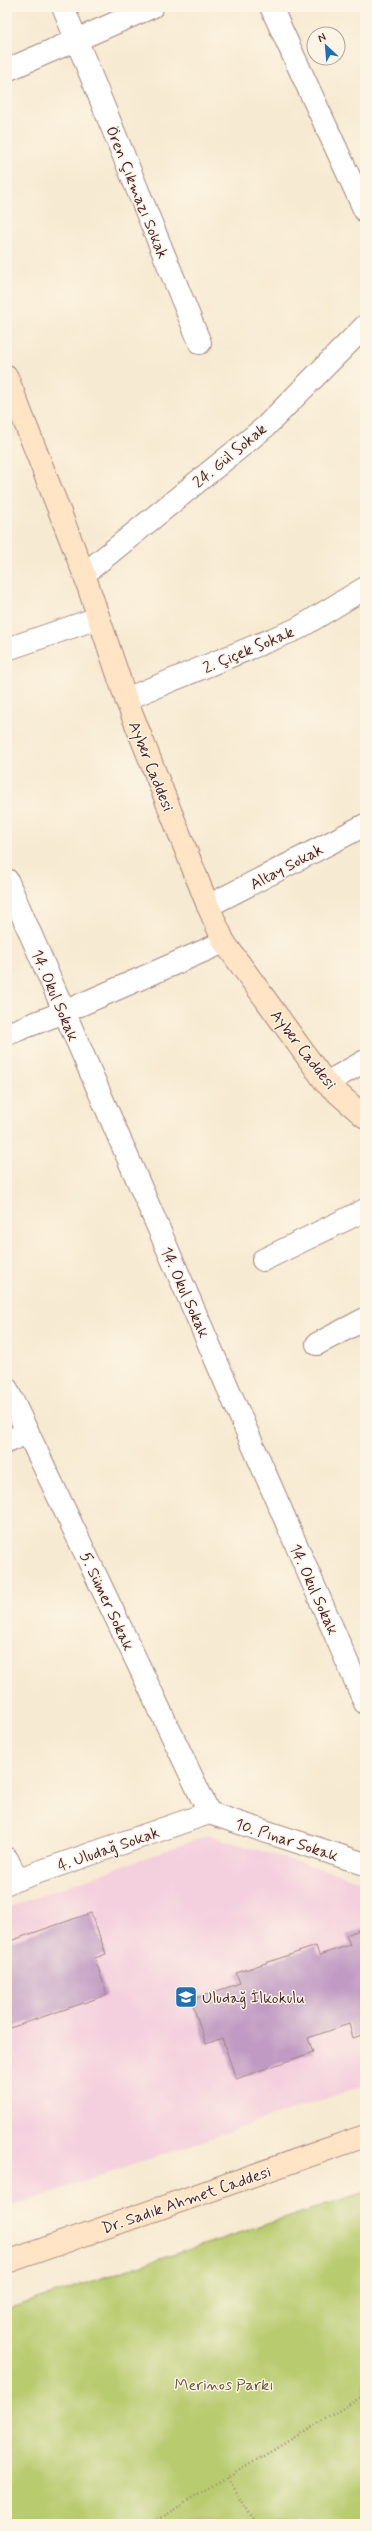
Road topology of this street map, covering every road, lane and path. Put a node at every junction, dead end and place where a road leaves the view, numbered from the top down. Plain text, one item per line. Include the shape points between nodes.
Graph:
1 (63, 7) edge
2 (152, 7) edge
3 (271, 7) edge
4 (76, 40) junction
5 (7, 70) edge
6 (365, 211) edge
7 (365, 326) edge
8 (200, 343) dead end
9 (7, 377) edge
10 (84, 574) junction
11 (365, 588) edge
12 (98, 618) junction
13 (7, 649) edge
14 (126, 699) junction
15 (365, 824) edge
16 (7, 880) edge
17 (208, 906) junction
18 (224, 942) junction
19 (64, 1012) junction
20 (7, 1034) edge
21 (365, 1061) edge
22 (326, 1083) junction
23 (365, 1117) edge
24 (365, 1210) edge
25 (263, 1260) dead end
26 (365, 1319) edge
27 (317, 1344) dead end
28 (7, 1389) edge
29 (28, 1432) junction
30 (7, 1442) edge
31 (365, 1703) edge
32 (209, 1813) junction
33 (7, 1859) edge
34 (365, 1864) edge
35 (12, 1881) edge
36 (365, 2136) edge
37 (7, 2262) edge
38 (365, 2394) edge
39 (227, 2478) junction
40 (150, 2524) edge
41 (255, 2524) edge

1 - 4 street, Ören Çıkmazı Sokak
2 - 4 street
3 - 6 street
4 - 5 street
4 - 8 street, Ören Çıkmazı Sokak
7 - 10 street, 24. Gül Sokak via 264,427
9 - 10 main road, Ayber Caddesi
10 - 12 main road, Ayber Caddesi
11 - 14 street, 2. Çiçek Sokak via 296,629
12 - 13 street
12 - 14 main road, Ayber Caddesi
14 - 17 main road, Ayber Caddesi
15 - 17 street, Altay Sokak
16 - 19 street, 14. Okul Sokak
17 - 18 main road, Ayber Caddesi
18 - 19 street
18 - 22 main road, Ayber Caddesi
19 - 20 street
19 - 31 street, 14. Okul Sokak
21 - 22 street
22 - 23 main road, Ayber Caddesi
24 - 25 street
26 - 27 street
28 - 29 street, 5. Sümer Sokak
29 - 30 street
29 - 32 street, 5. Sümer Sokak
32 - 34 street, 10. Pınar Sokak
32 - 35 street, 4. Uludağ Sokak
33 - 35 street
36 - 37 main road, Dr. Sadık Ahmet Caddesi
38 - 39 path
39 - 40 path
39 - 41 path

